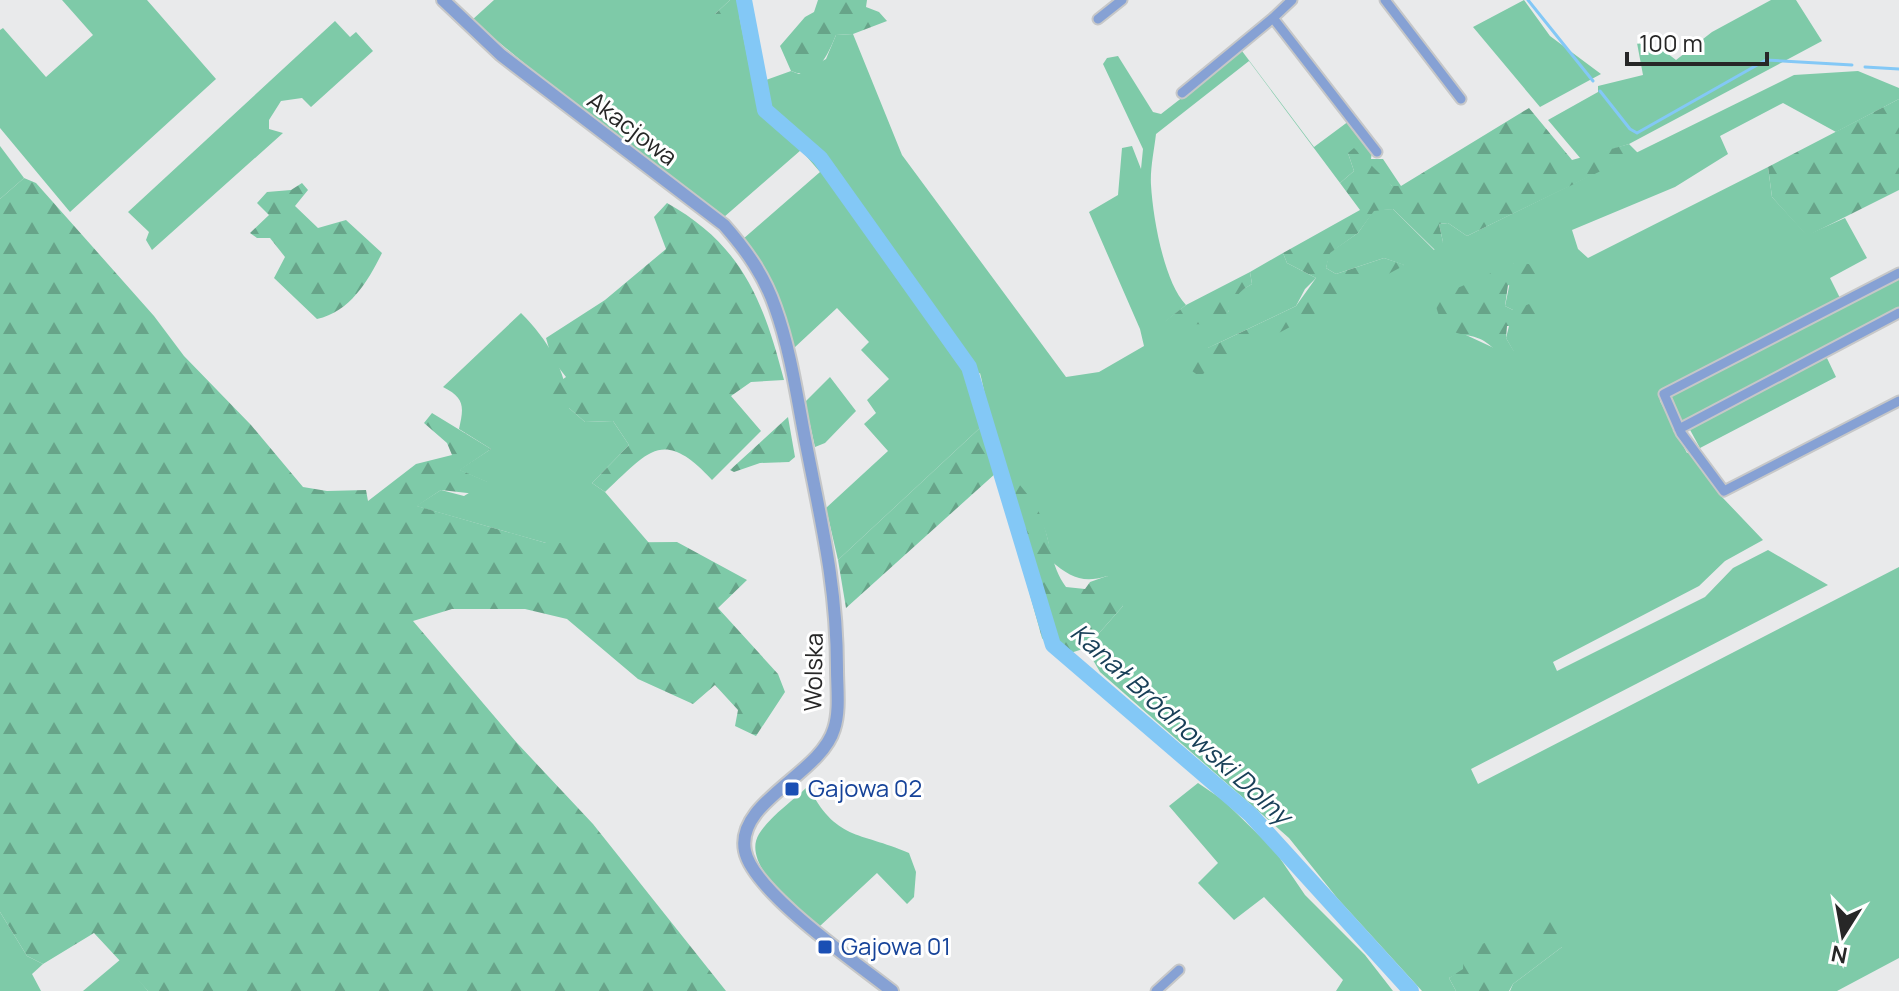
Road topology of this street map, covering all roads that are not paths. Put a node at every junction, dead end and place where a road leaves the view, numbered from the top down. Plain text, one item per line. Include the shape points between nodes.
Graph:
1 (443, 0) edge
2 (1122, 0) edge
3 (1292, 0) edge
4 (1385, 0) edge
5 (1273, 18) junction
6 (1098, 19) dead end
7 (1182, 93) dead end
8 (1461, 99) dead end
9 (1377, 152) dead end
10 (1899, 273) edge
11 (775, 306) joint
12 (1899, 313) edge
13 (1899, 401) edge
14 (1679, 429) junction
15 (1179, 970) dead end
16 (892, 991) edge
17 (1156, 991) edge

1 - 11 street, Akacjowa via 501,55 724,225 749,253
2 - 6 street
3 - 5 street
4 - 8 street
5 - 7 street
5 - 9 street
10 - 14 street via 1664,394
11 - 16 street, Wolska via 834,585 836,714 827,744 753,817 744,837 745,852 757,874 792,911
12 - 14 street
13 - 14 street via 1724,491
15 - 17 street

